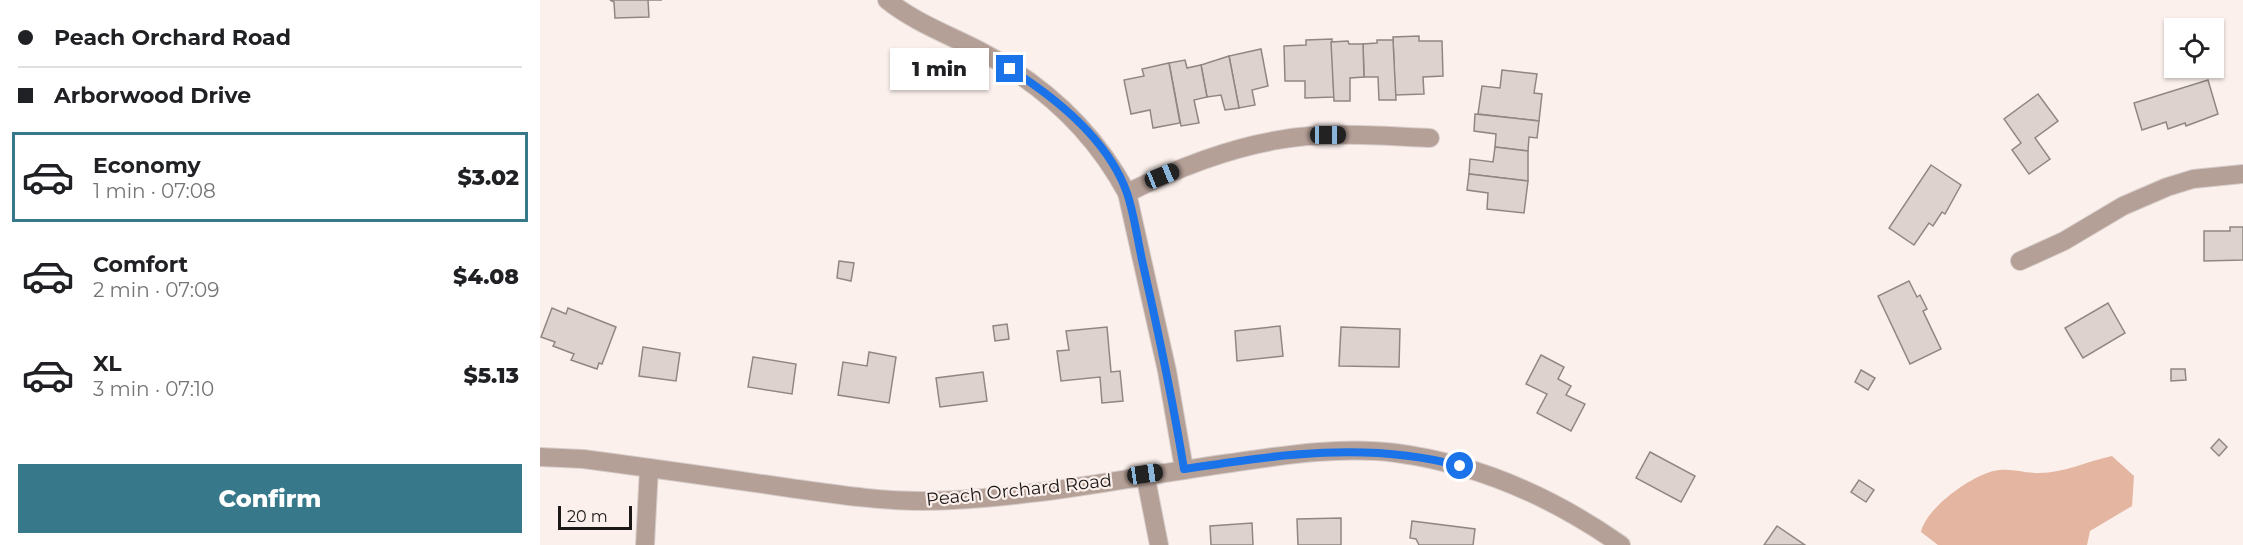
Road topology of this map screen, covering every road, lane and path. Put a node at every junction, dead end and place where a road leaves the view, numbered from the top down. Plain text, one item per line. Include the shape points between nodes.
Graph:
1 (887, 0) edge
2 (1430, 138) dead end
3 (2243, 174) edge
4 (1127, 193) junction
5 (2020, 261) dead end
6 (540, 457) edge
7 (649, 468) junction
8 (1184, 469) junction
9 (1145, 474) junction
10 (645, 545) edge
11 (1159, 545) edge
12 (1622, 545) edge

1 - 4 street via 982,52 1053,100 1092,138
2 - 4 street via 1328,135 1280,139 1189,165
3 - 5 street via 2193,179 2167,187
4 - 8 street via 1167,371
6 - 7 street, Peach Orchard Road
7 - 9 street, Peach Orchard Road via 852,496 921,501 1004,495
7 - 10 street
8 - 9 street, Peach Orchard Road
8 - 12 street, Peach Orchard Road via 1344,451 1422,457 1474,470 1536,494
9 - 11 street

